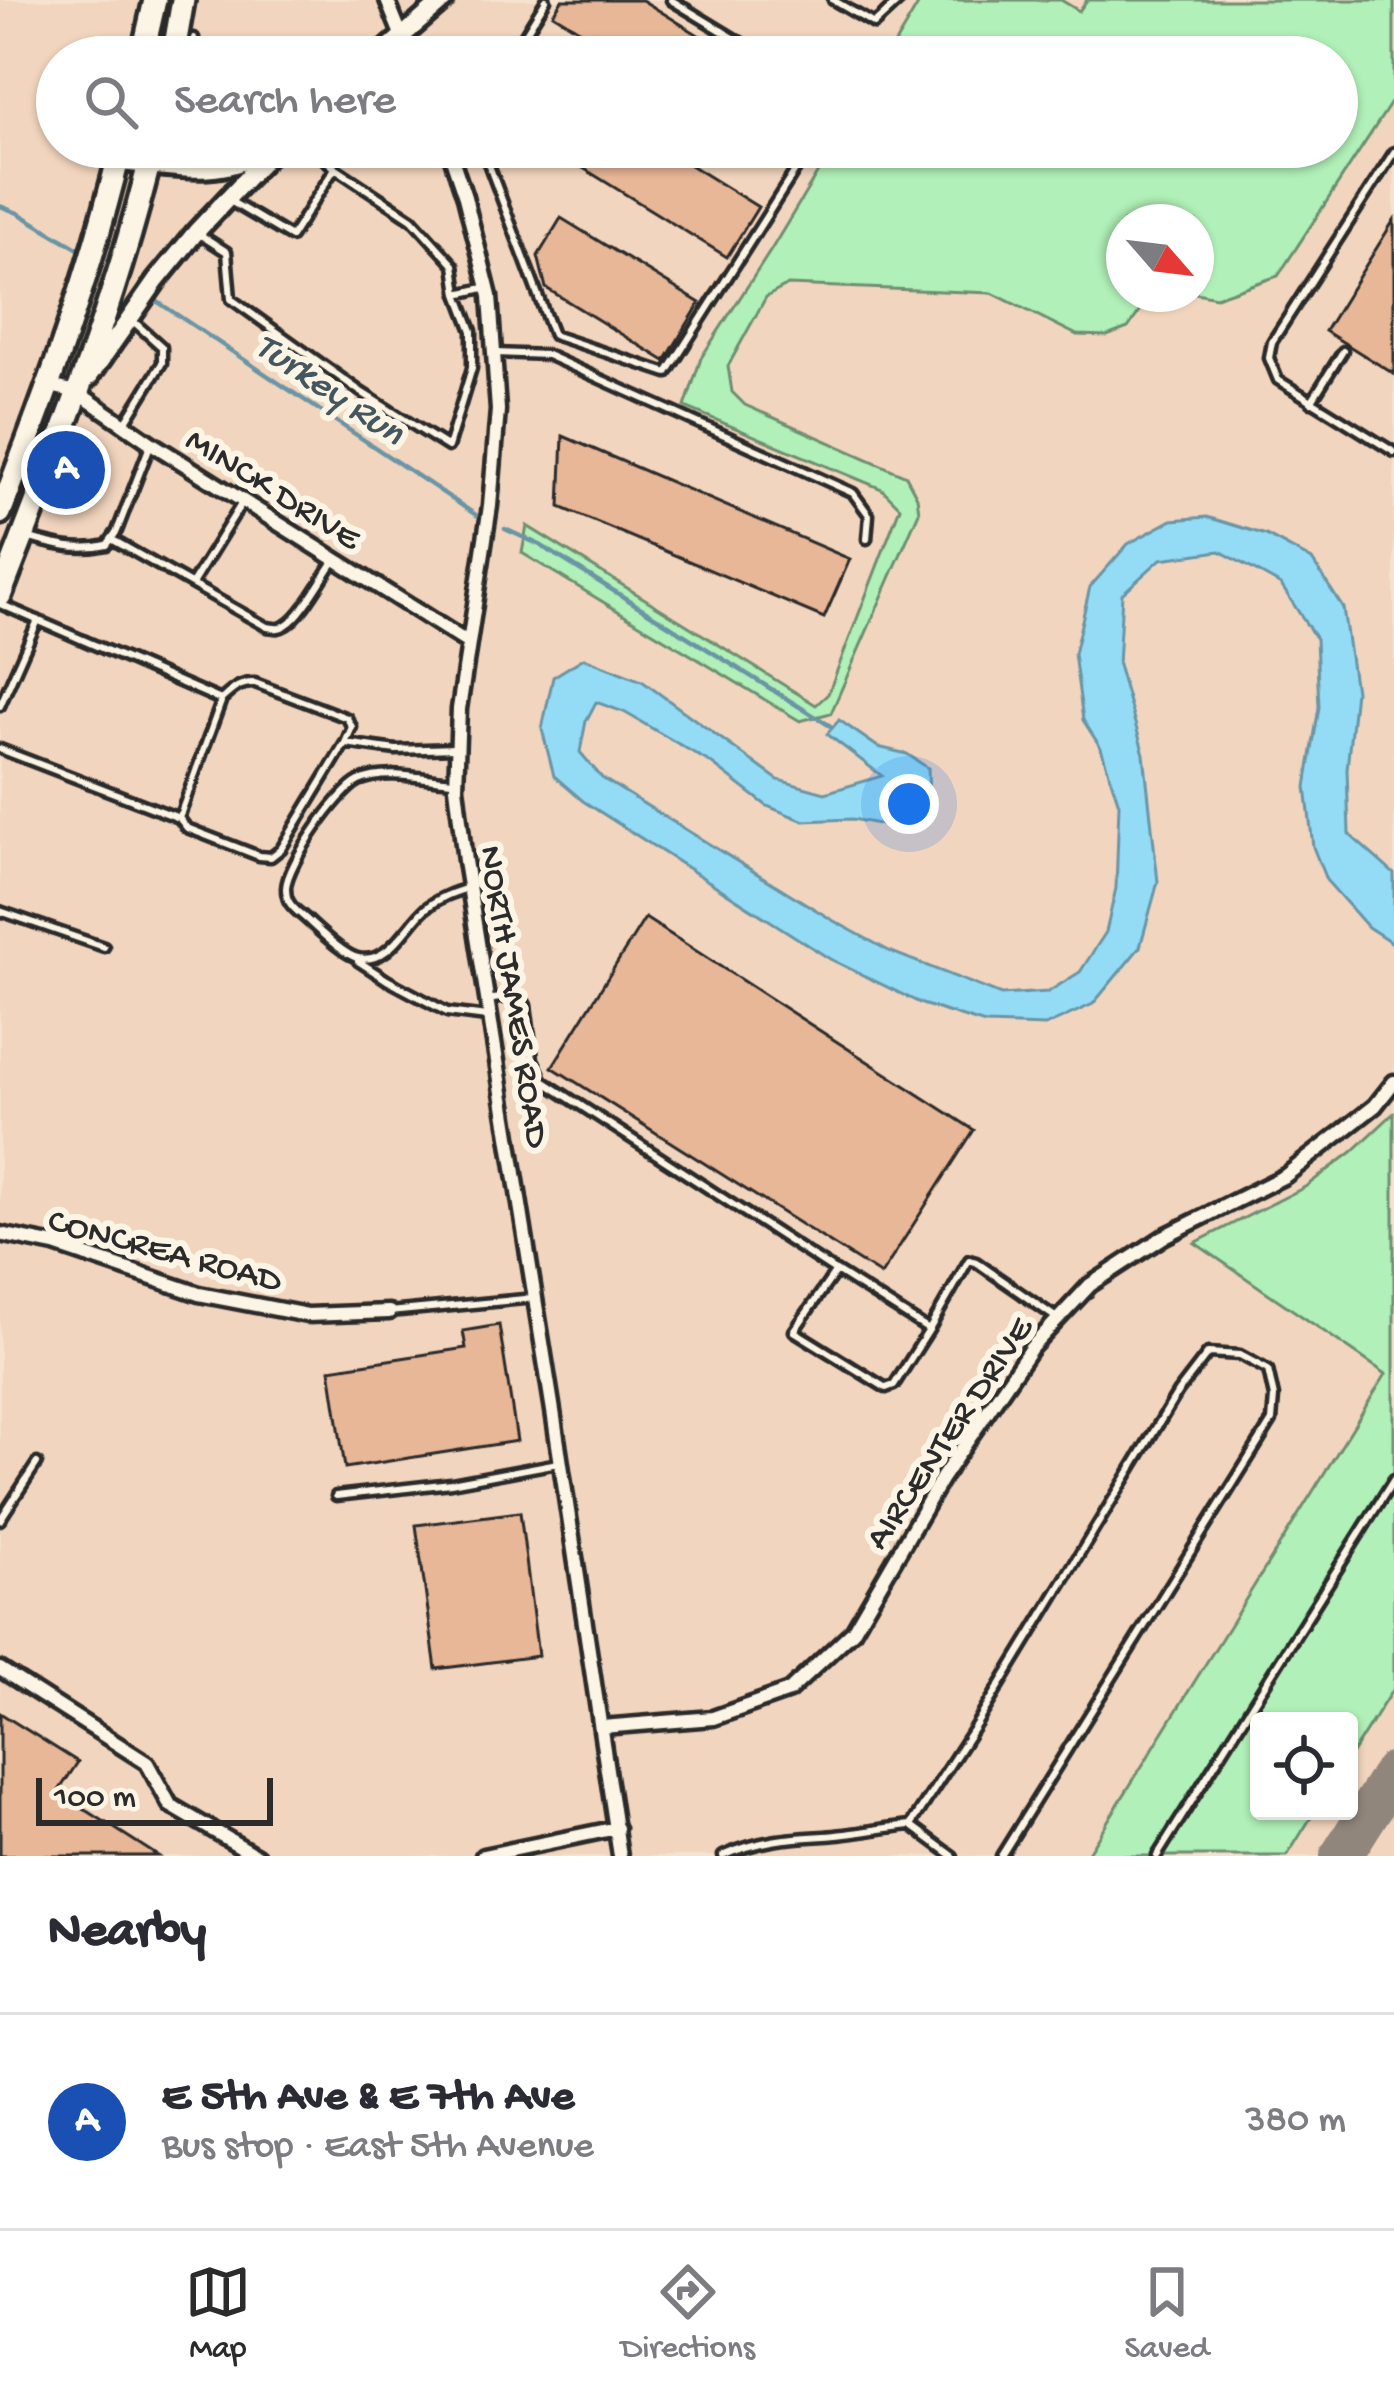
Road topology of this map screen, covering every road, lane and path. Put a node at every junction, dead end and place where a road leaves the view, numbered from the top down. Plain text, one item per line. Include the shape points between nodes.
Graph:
1 (155, 0) edge
2 (183, 0) edge
3 (387, 0) edge
4 (443, 0) edge
5 (546, 0) edge
6 (671, 0) edge
7 (833, 0) edge
8 (900, 0) edge
9 (147, 36) edge
10 (177, 36) edge
11 (402, 36) edge
12 (403, 36) edge
13 (524, 36) edge
14 (730, 36) edge
15 (1394, 152) edge
16 (115, 168) edge
17 (148, 168) edge
18 (189, 168) edge
19 (204, 168) edge
20 (253, 168) edge
21 (335, 168) joint
22 (455, 168) edge
23 (490, 168) edge
24 (796, 168) edge
25 (192, 169) joint
26 (226, 199) junction
27 (196, 232) junction
28 (488, 287) junction
29 (458, 294) junction
30 (130, 319) junction
31 (1343, 350) dead end
32 (495, 353) junction
33 (50, 386) junction
34 (77, 392) junction
35 (1311, 402) junction
36 (124, 424) junction
37 (151, 443) junction
38 (1394, 452) edge
39 (244, 502) junction
40 (0, 513) edge
41 (23, 536) junction
42 (868, 539) dead end
43 (113, 540) junction
44 (335, 560) junction
45 (191, 584) junction
46 (0, 600) edge
47 (38, 620) junction
48 (468, 644) junction
49 (221, 700) junction
50 (0, 706) edge
51 (345, 743) junction
52 (458, 748) junction
53 (1, 752) edge
54 (456, 782) junction
55 (179, 818) junction
56 (469, 887) junction
57 (0, 911) edge
58 (104, 947) dead end
59 (354, 958) junction
60 (488, 1000) junction
61 (490, 1018) junction
62 (1394, 1082) edge
63 (0, 1234) edge
64 (836, 1271) junction
65 (535, 1298) junction
66 (389, 1312) joint
67 (1058, 1319) junction
68 (929, 1330) junction
69 (561, 1462) junction
70 (37, 1463) dead end
71 (1394, 1479) edge
72 (336, 1496) dead end
73 (0, 1520) edge
74 (0, 1670) edge
75 (602, 1726) junction
76 (911, 1825) junction
77 (617, 1828) junction
78 (256, 1856) edge
79 (484, 1856) edge
80 (620, 1856) edge
81 (723, 1856) edge
82 (953, 1856) edge
83 (1000, 1856) edge
84 (1157, 1856) edge

1 - 9 main road
2 - 10 main road
3 - 11 street
4 - 12 street
5 - 13 lane
6 - 14 lane
7 - 8 lane via 874,24
15 - 35 lane via 1272,342 1278,380
16 - 33 main road
17 - 34 main road
18 - 25 street
19 - 25 street
20 - 26 street
21 - 26 lane via 291,237
21 - 29 lane via 412,218 454,265
22 - 28 street, NORTH JAMES ROAD
23 - 24 lane via 553,335 667,373
26 - 27 street
27 - 29 lane via 227,252 231,299 448,447 472,368 472,331
27 - 30 street
28 - 29 lane
28 - 32 street, NORTH JAMES ROAD
30 - 34 street
30 - 36 lane via 162,347 161,363
31 - 35 lane
32 - 42 lane via 547,355 854,493 869,515
32 - 48 street, NORTH JAMES ROAD via 490,506
33 - 34 street, MINCK DRIVE
33 - 40 main road
34 - 36 street, MINCK DRIVE
34 - 41 main road
35 - 38 lane
36 - 37 street, MINCK DRIVE
37 - 39 street, MINCK DRIVE
37 - 43 lane
39 - 44 street, MINCK DRIVE
39 - 45 lane
41 - 43 lane via 92,549
41 - 46 main road
43 - 45 lane
44 - 45 lane via 294,618 276,628
44 - 48 street, MINCK DRIVE
46 - 47 lane
47 - 49 lane
47 - 50 lane
48 - 52 street, NORTH JAMES ROAD
49 - 51 lane via 255,683 347,718
49 - 55 lane
51 - 52 lane
51 - 55 lane via 272,857 187,828
52 - 54 street, NORTH JAMES ROAD
53 - 55 lane
54 - 56 street, NORTH JAMES ROAD
54 - 59 lane via 364,778 340,795 292,866 290,904
56 - 59 lane via 427,907 384,953
56 - 60 street, NORTH JAMES ROAD
57 - 58 lane
59 - 61 lane via 447,1012
60 - 61 street, NORTH JAMES ROAD
60 - 64 lane via 524,1000 543,1081
61 - 65 street, NORTH JAMES ROAD
62 - 67 street, AIRCENTER DRIVE via 1285,1176 1165,1236 1090,1285
63 - 66 street, CONCREA ROAD via 199,1294 307,1315
64 - 68 lane
64 - 68 lane via 794,1331 886,1388
65 - 66 lane
65 - 69 street, NORTH JAMES ROAD
67 - 68 lane via 969,1260
67 - 75 street, AIRCENTER DRIVE via 942,1478 853,1631 789,1691 713,1718
69 - 72 lane
69 - 75 street, NORTH JAMES ROAD
70 - 73 lane
71 - 84 lane
74 - 78 street via 147,1763 170,1804
75 - 77 street, NORTH JAMES ROAD
76 - 81 lane via 795,1836
76 - 82 lane
76 - 83 lane via 1178,1392 1208,1353 1240,1354 1268,1370 1271,1421
77 - 79 street
77 - 80 street, NORTH JAMES ROAD

